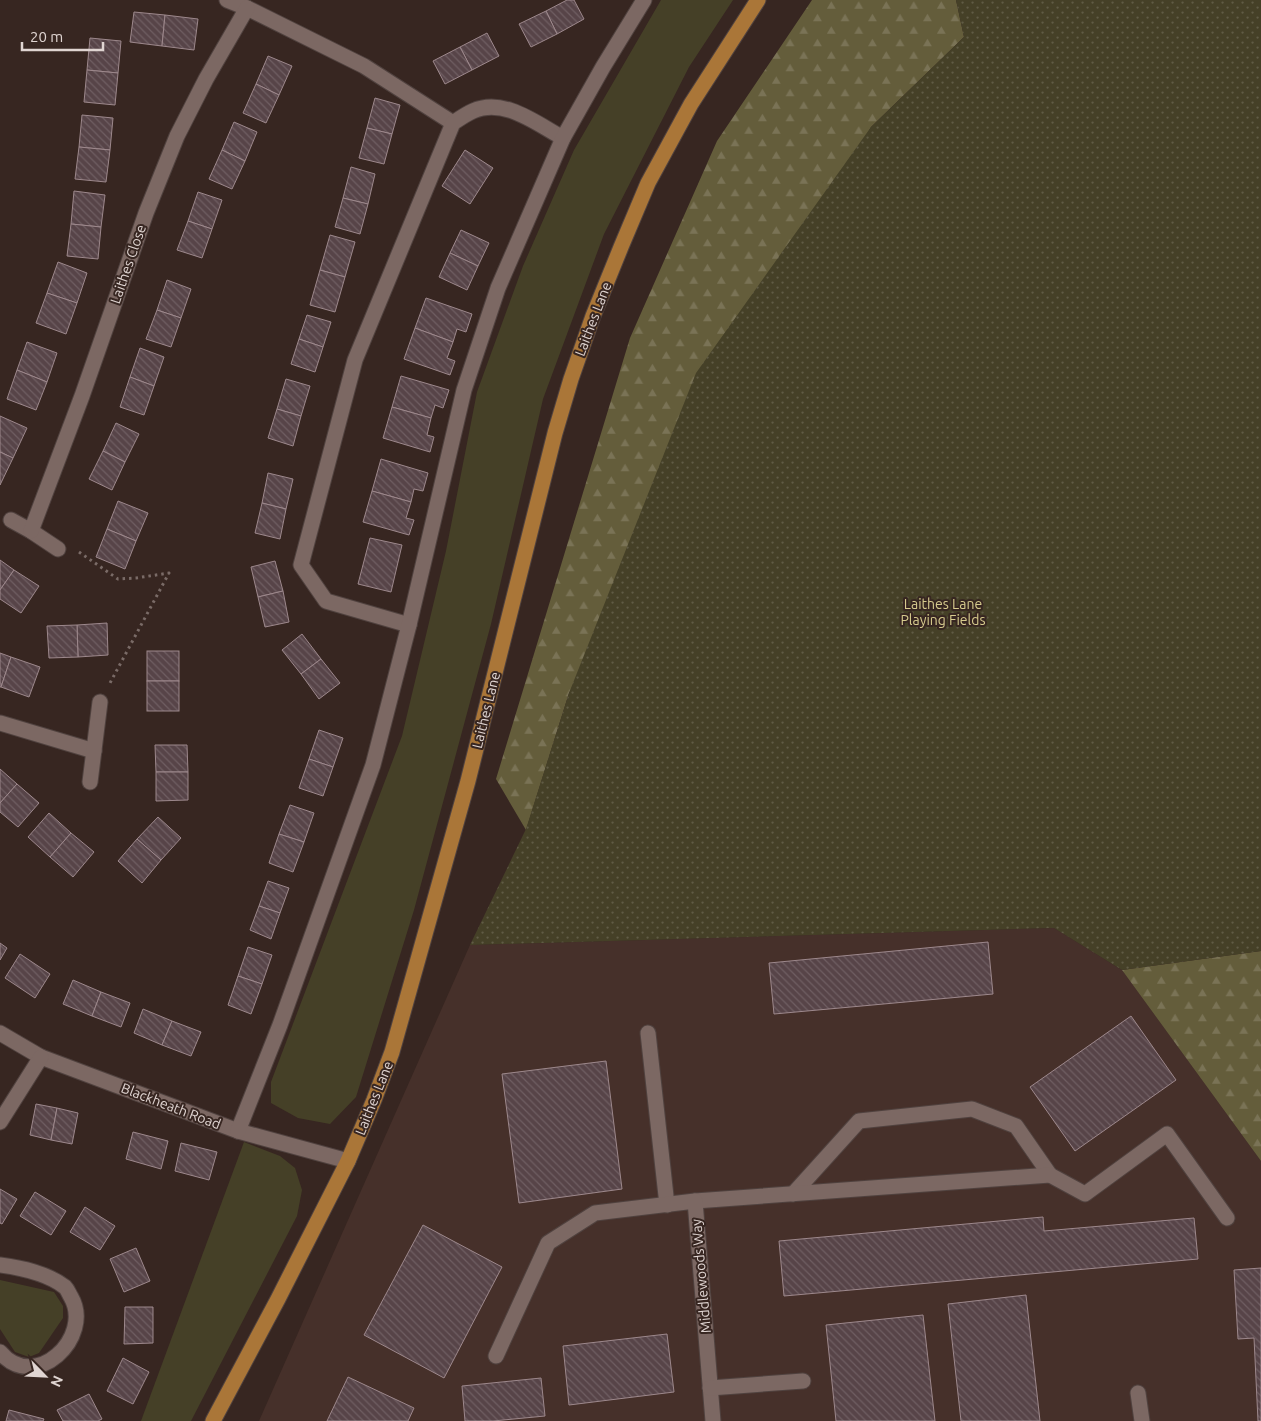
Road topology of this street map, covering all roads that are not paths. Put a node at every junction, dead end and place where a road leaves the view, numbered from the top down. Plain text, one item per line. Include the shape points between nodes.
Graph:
1 (227, 0) edge
2 (644, 0) edge
3 (758, 0) edge
4 (247, 8) junction
5 (453, 123) junction
6 (563, 138) junction
7 (11, 520) dead end
8 (31, 531) junction
9 (58, 549) road end
10 (409, 626) junction
11 (100, 702) road end
12 (0, 723) edge
13 (94, 751) junction
14 (90, 782) dead end
15 (0, 1033) edge
16 (648, 1033) dead end
17 (41, 1057) junction
18 (0, 1122) edge
19 (238, 1132) junction
20 (348, 1161) junction
21 (1050, 1175) junction
22 (793, 1194) junction
23 (694, 1201) junction
24 (667, 1204) junction
25 (1227, 1218) dead end
26 (0, 1265) edge
27 (0, 1352) edge
28 (496, 1356) dead end
29 (803, 1381) dead end
30 (710, 1388) junction
31 (1138, 1393) dead end
32 (213, 1421) edge
33 (713, 1421) edge
34 (1142, 1421) edge

1 - 4 street
2 - 6 street
3 - 20 main road, Laithes Lane via 691,104 648,183 571,379 468,781 392,1052
4 - 5 street via 364,66
4 - 8 street, Laithes Close via 177,136
5 - 6 street via 474,110 493,106 514,111
5 - 10 street via 355,360 301,565 326,601
6 - 10 street via 498,288 464,390
7 - 8 street
8 - 9 street
10 - 19 street via 373,765
11 - 13 street
12 - 13 street
13 - 14 street
15 - 17 street, Blackheath Road
16 - 24 street
17 - 18 street
17 - 19 street, Blackheath Road
19 - 20 street, Blackheath Road
20 - 32 main road, Laithes Lane
21 - 22 street
21 - 22 street via 1016,1126 972,1109 859,1121
21 - 25 street via 1085,1194 1166,1134
22 - 23 street
23 - 24 street, Middlewoods Way
23 - 30 street, Middlewoods Way
24 - 28 street, Middlewoods Way via 595,1213 548,1243
26 - 27 street via 46,1276 66,1288 76,1305 77,1321 70,1342 39,1367 20,1366 4,1358
29 - 30 street
30 - 33 street, Middlewoods Way
31 - 34 street

